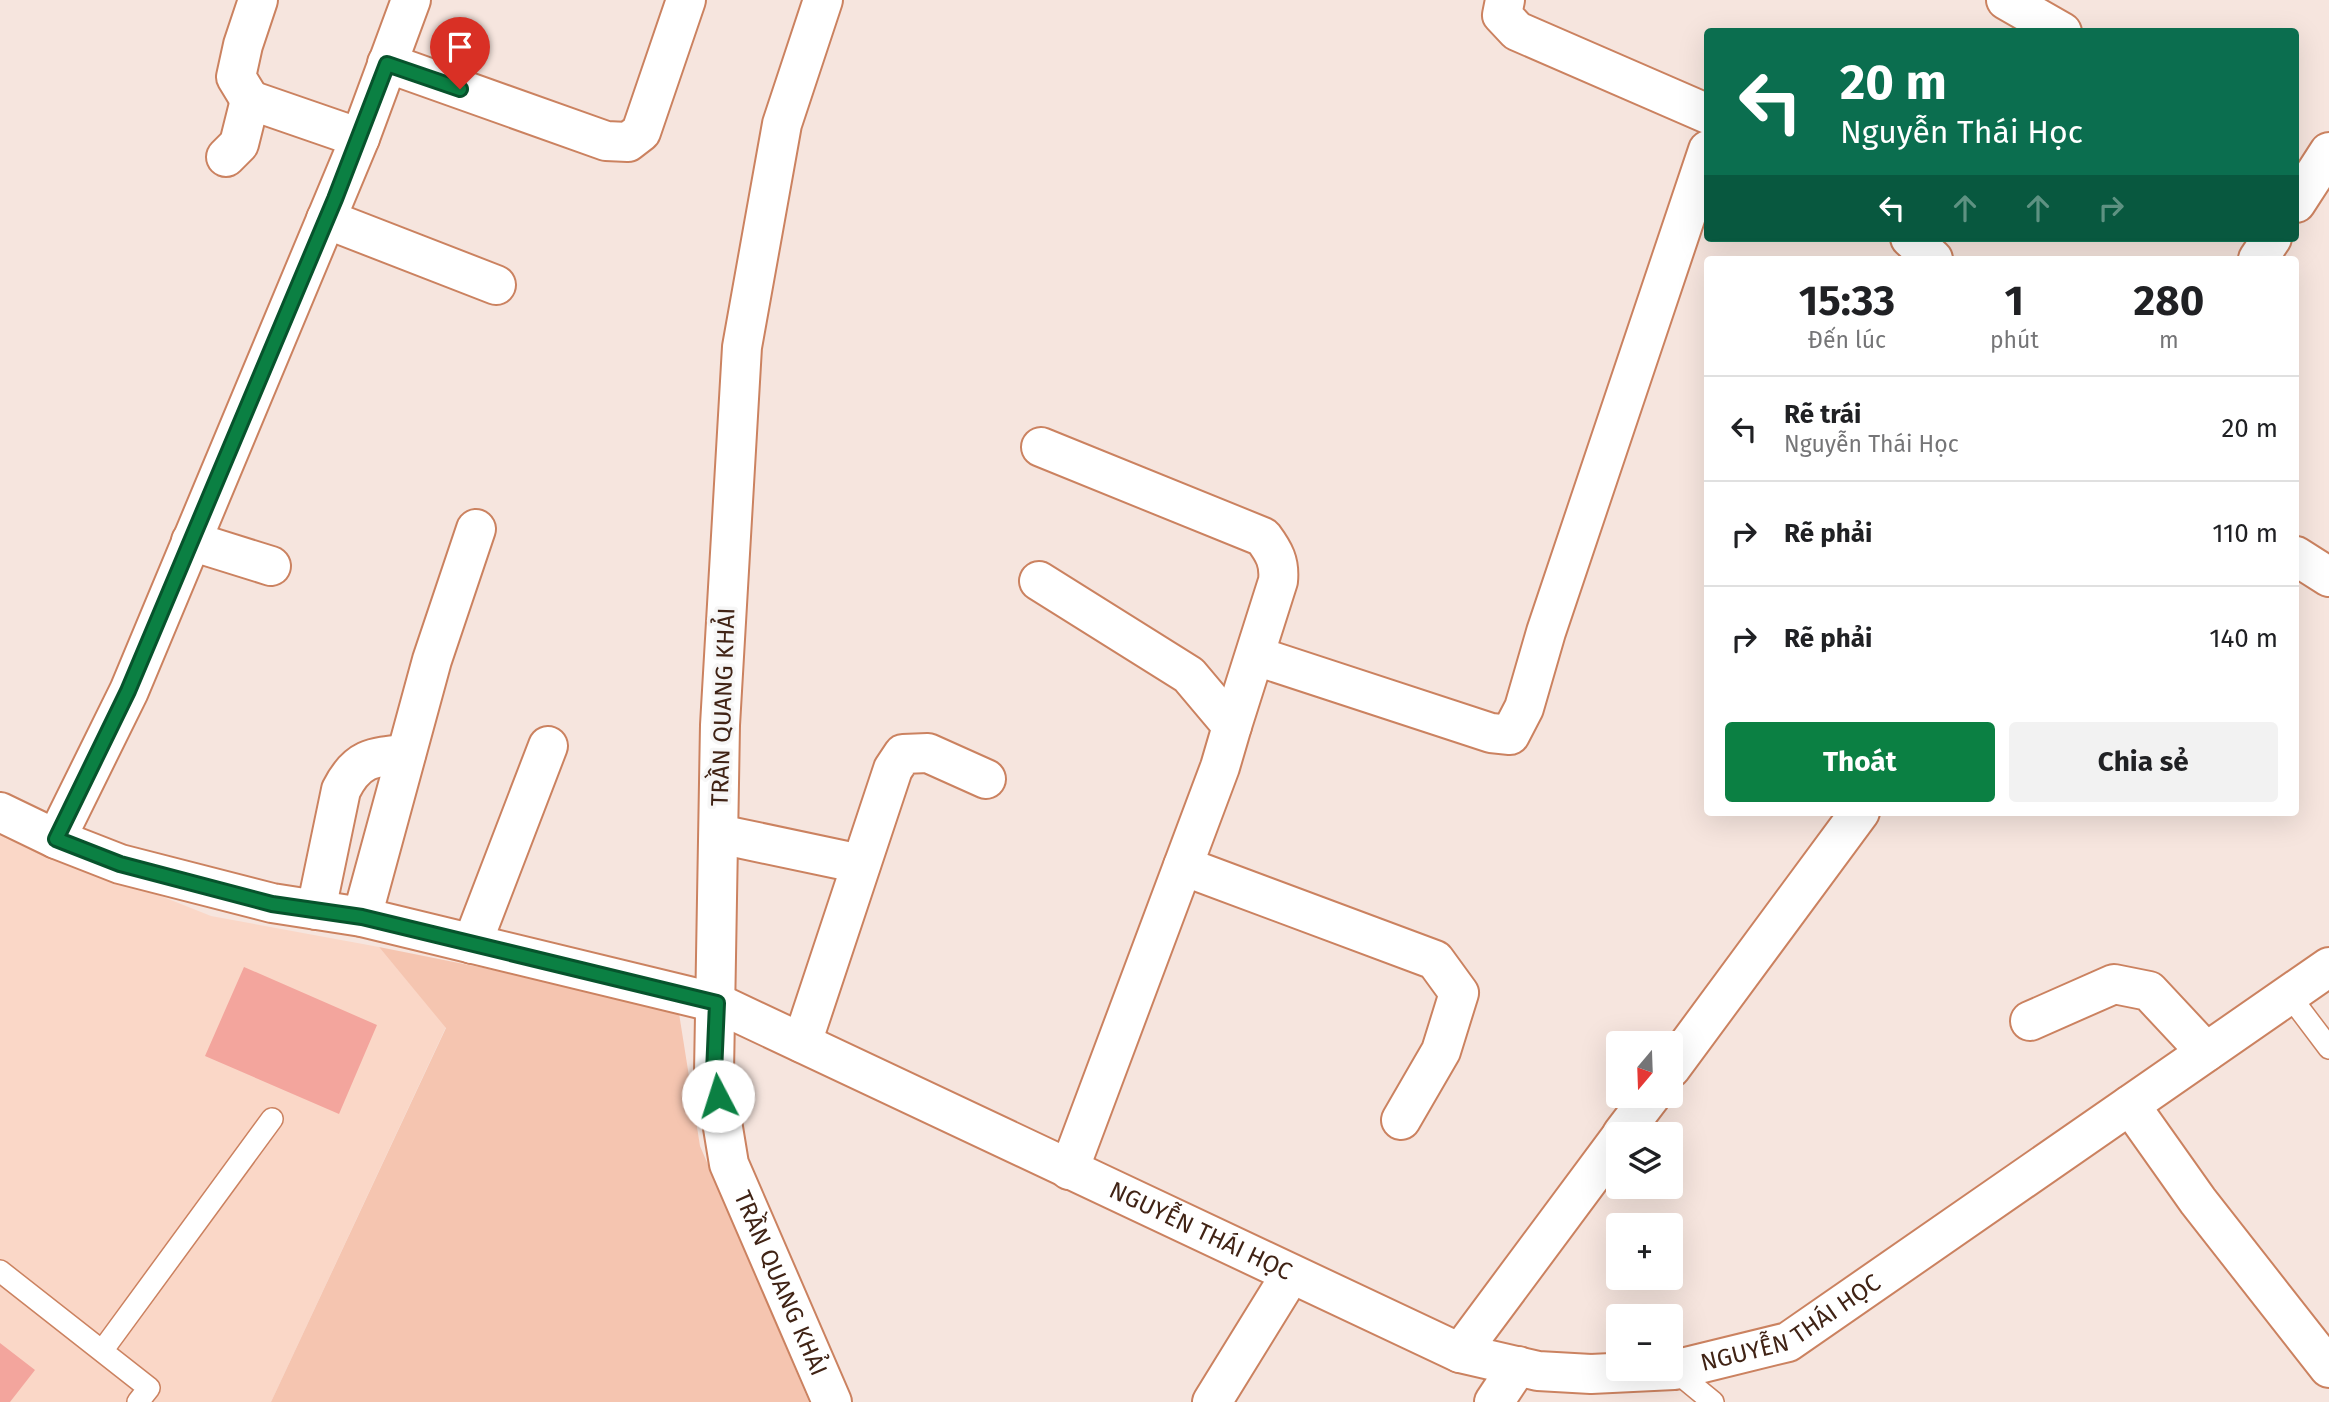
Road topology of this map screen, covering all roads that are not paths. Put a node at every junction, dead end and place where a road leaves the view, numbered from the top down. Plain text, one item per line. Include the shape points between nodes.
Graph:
1 (258, 0) edge
2 (411, 0) edge
3 (686, 0) edge
4 (822, 0) edge
5 (1504, 0) edge
6 (2007, 0) edge
7 (2055, 28) edge
8 (387, 64) junction
9 (250, 100) junction
10 (1704, 112) edge
11 (360, 138) junction
12 (226, 157) dead end
13 (1704, 162) edge
14 (326, 219) junction
15 (1914, 242) edge
16 (1929, 256) edge
17 (496, 285) dead end
18 (1041, 447) dead end
19 (476, 529) dead end
20 (191, 541) junction
21 (2299, 558) edge
22 (271, 566) dead end
23 (2329, 577) edge
24 (1039, 581) dead end
25 (1256, 656) junction
26 (1232, 726) junction
27 (548, 747) dead end
28 (406, 754) junction
29 (986, 779) dead end
30 (0, 812) edge
31 (1857, 816) edge
32 (719, 834) junction
33 (56, 839) junction
34 (861, 864) junction
35 (1183, 866) junction
36 (316, 910) junction
37 (362, 917) junction
38 (472, 944) junction
39 (2329, 967) edge
40 (2289, 995) junction
41 (717, 1003) junction
42 (2030, 1021) dead end
43 (802, 1043) junction
44 (2329, 1048) edge
45 (1684, 1050) edge
46 (2206, 1052) junction
47 (2130, 1105) junction
48 (1642, 1108) edge
49 (272, 1119) dead end
50 (1401, 1120) dead end
51 (1631, 1122) edge
52 (1606, 1156) edge
53 (1069, 1170) junction
54 (0, 1271) edge
55 (1291, 1274) junction
56 (102, 1350) junction
57 (1460, 1353) junction
58 (1518, 1366) junction
59 (2329, 1367) edge
60 (1683, 1368) edge
61 (1606, 1373) edge
62 (1683, 1377) edge
63 (138, 1402) edge
64 (832, 1402) edge
65 (1212, 1402) edge
66 (1494, 1402) edge
67 (1713, 1402) edge

1 - 9 street via 236,77
2 - 8 street
3 - 8 street via 641,132 628,142 606,141
4 - 32 street, TRẦN QUANG KHẢI via 782,124 742,347 727,564
5 - 10 street via 1502,15 1517,31
6 - 7 street
8 - 11 street
9 - 11 street
9 - 12 street via 239,144
11 - 14 street
13 - 25 street via 1524,708 1510,734 1491,733
14 - 17 street
14 - 20 street
15 - 16 street
18 - 25 street via 1263,537 1280,566
19 - 28 street
20 - 22 street
20 - 33 street via 128,691
21 - 23 street
24 - 26 street via 1189,675
25 - 26 street
26 - 35 street
27 - 38 street
28 - 36 street via 362,762 350,772 341,790
28 - 37 street
29 - 34 street via 928,753 903,754 893,769
30 - 33 street, NGUYỄN THÁI HỌC
31 - 45 street
32 - 34 street
32 - 41 street, TRẦN QUANG KHẢI
33 - 36 street, NGUYỄN THÁI HỌC via 120,864 272,904
34 - 43 street
35 - 50 street via 1435,960 1459,993 1441,1051
35 - 53 street
36 - 37 street, NGUYỄN THÁI HỌC
37 - 38 street, NGUYỄN THÁI HỌC
38 - 41 street, NGUYỄN THÁI HỌC
39 - 40 street, NGUYỄN THÁI HỌC
40 - 44 lane
40 - 46 street, NGUYỄN THÁI HỌC
41 - 43 street, NGUYỄN THÁI HỌC
41 - 64 street, TRẦN QUANG KHẢI via 714,1073 729,1164
42 - 46 street via 2114,984 2149,991
43 - 53 street, NGUYỄN THÁI HỌC
46 - 47 street, NGUYỄN THÁI HỌC
47 - 59 street via 2197,1202
47 - 60 street, NGUYỄN THÁI HỌC via 1788,1342
48 - 51 street
49 - 56 lane
52 - 57 street
53 - 55 street, NGUYỄN THÁI HỌC
54 - 56 lane
55 - 57 street, NGUYỄN THÁI HỌC
55 - 65 street
56 - 63 lane via 149,1388
57 - 58 street, NGUYỄN THÁI HỌC
58 - 61 street, NGUYỄN THÁI HỌC
58 - 66 street
62 - 67 lane

